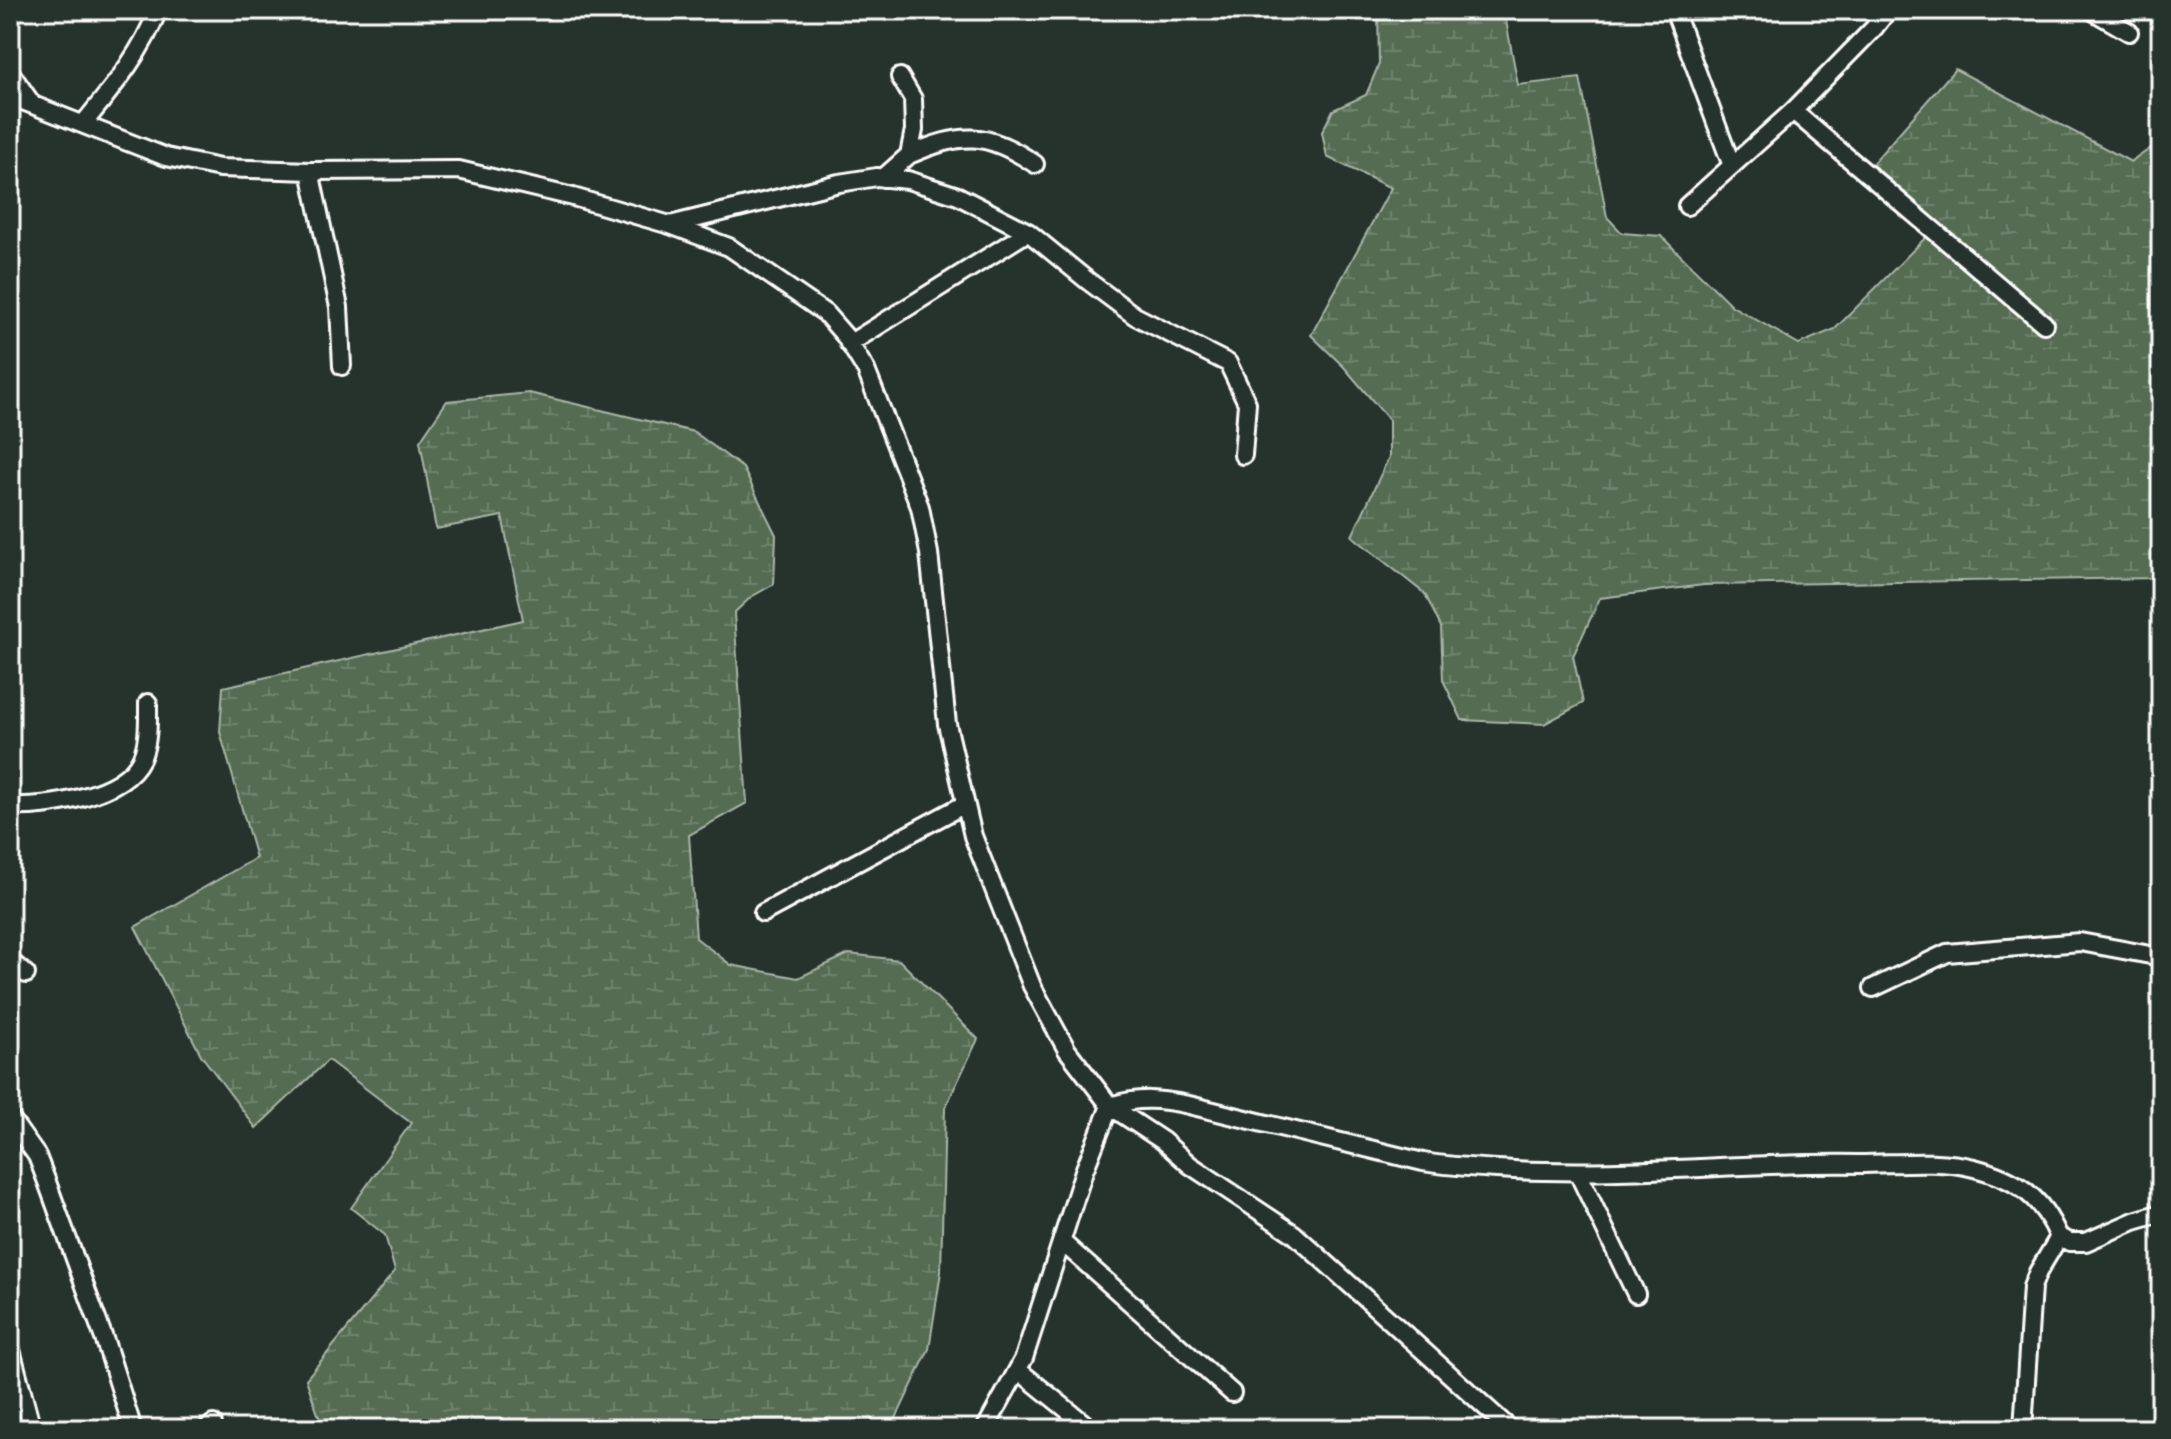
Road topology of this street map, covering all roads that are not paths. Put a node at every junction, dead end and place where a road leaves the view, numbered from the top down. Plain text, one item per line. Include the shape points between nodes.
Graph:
1 (158, 10) edge
2 (1674, 10) edge
3 (1888, 10) edge
4 (2091, 10) edge
5 (2129, 32) dead end
6 (10, 72) edge
7 (900, 77) dead end
8 (10, 96) edge
9 (32, 104) junction
10 (1793, 111) junction
11 (84, 123) junction
12 (909, 155) junction
13 (1035, 164) dead end
14 (1732, 166) junction
15 (310, 171) junction
16 (883, 178) junction
17 (1687, 206) dead end
18 (670, 225) junction
19 (1028, 232) junction
20 (2044, 324) dead end
21 (849, 344) junction
22 (342, 366) dead end
23 (1243, 455) dead end
24 (148, 703) dead end
25 (965, 804) junction
26 (10, 806) edge
27 (763, 913) dead end
28 (2161, 957) edge
29 (10, 961) edge
30 (26, 974) dead end
31 (1873, 988) dead end
32 (1110, 1106) junction
33 (10, 1118) edge
34 (1578, 1173) junction
35 (2161, 1213) edge
36 (2059, 1237) junction
37 (1062, 1242) junction
38 (1636, 1294) dead end
39 (10, 1346) edge
40 (1018, 1370) junction
41 (1232, 1393) dead end
42 (32, 1429) edge
43 (133, 1429) edge
44 (985, 1429) edge
45 (1091, 1429) edge
46 (1510, 1429) edge
47 (2023, 1429) edge

1 - 11 street via 126,71
2 - 14 street
3 - 10 street
4 - 5 street
6 - 9 street
7 - 12 street via 913,99
8 - 9 street
9 - 11 street
10 - 14 street
10 - 20 street
11 - 15 street via 166,157 220,168
12 - 13 street via 945,140 968,138 1011,148
12 - 16 street
14 - 17 street
15 - 18 street via 459,170
15 - 22 street via 339,307
16 - 18 street via 839,183
16 - 19 street via 958,196
18 - 21 street via 740,254 825,313
19 - 21 street
19 - 23 street via 1135,316 1228,363 1247,403
21 - 25 street via 866,370 920,507 947,724
24 - 26 street via 141,760 123,779 65,801
25 - 27 street
25 - 32 street via 1032,986 1067,1050
28 - 31 street via 2080,942 1947,953
29 - 30 street
32 - 34 street via 1156,1098 1443,1165
32 - 37 street
32 - 46 street via 1294,1234
33 - 43 street via 37,1156
34 - 36 street via 1802,1163 1971,1167 2031,1193
34 - 38 street
35 - 36 street via 2086,1242
36 - 47 street via 2031,1292
37 - 40 street
37 - 41 street
39 - 42 street
40 - 44 street
40 - 45 street

